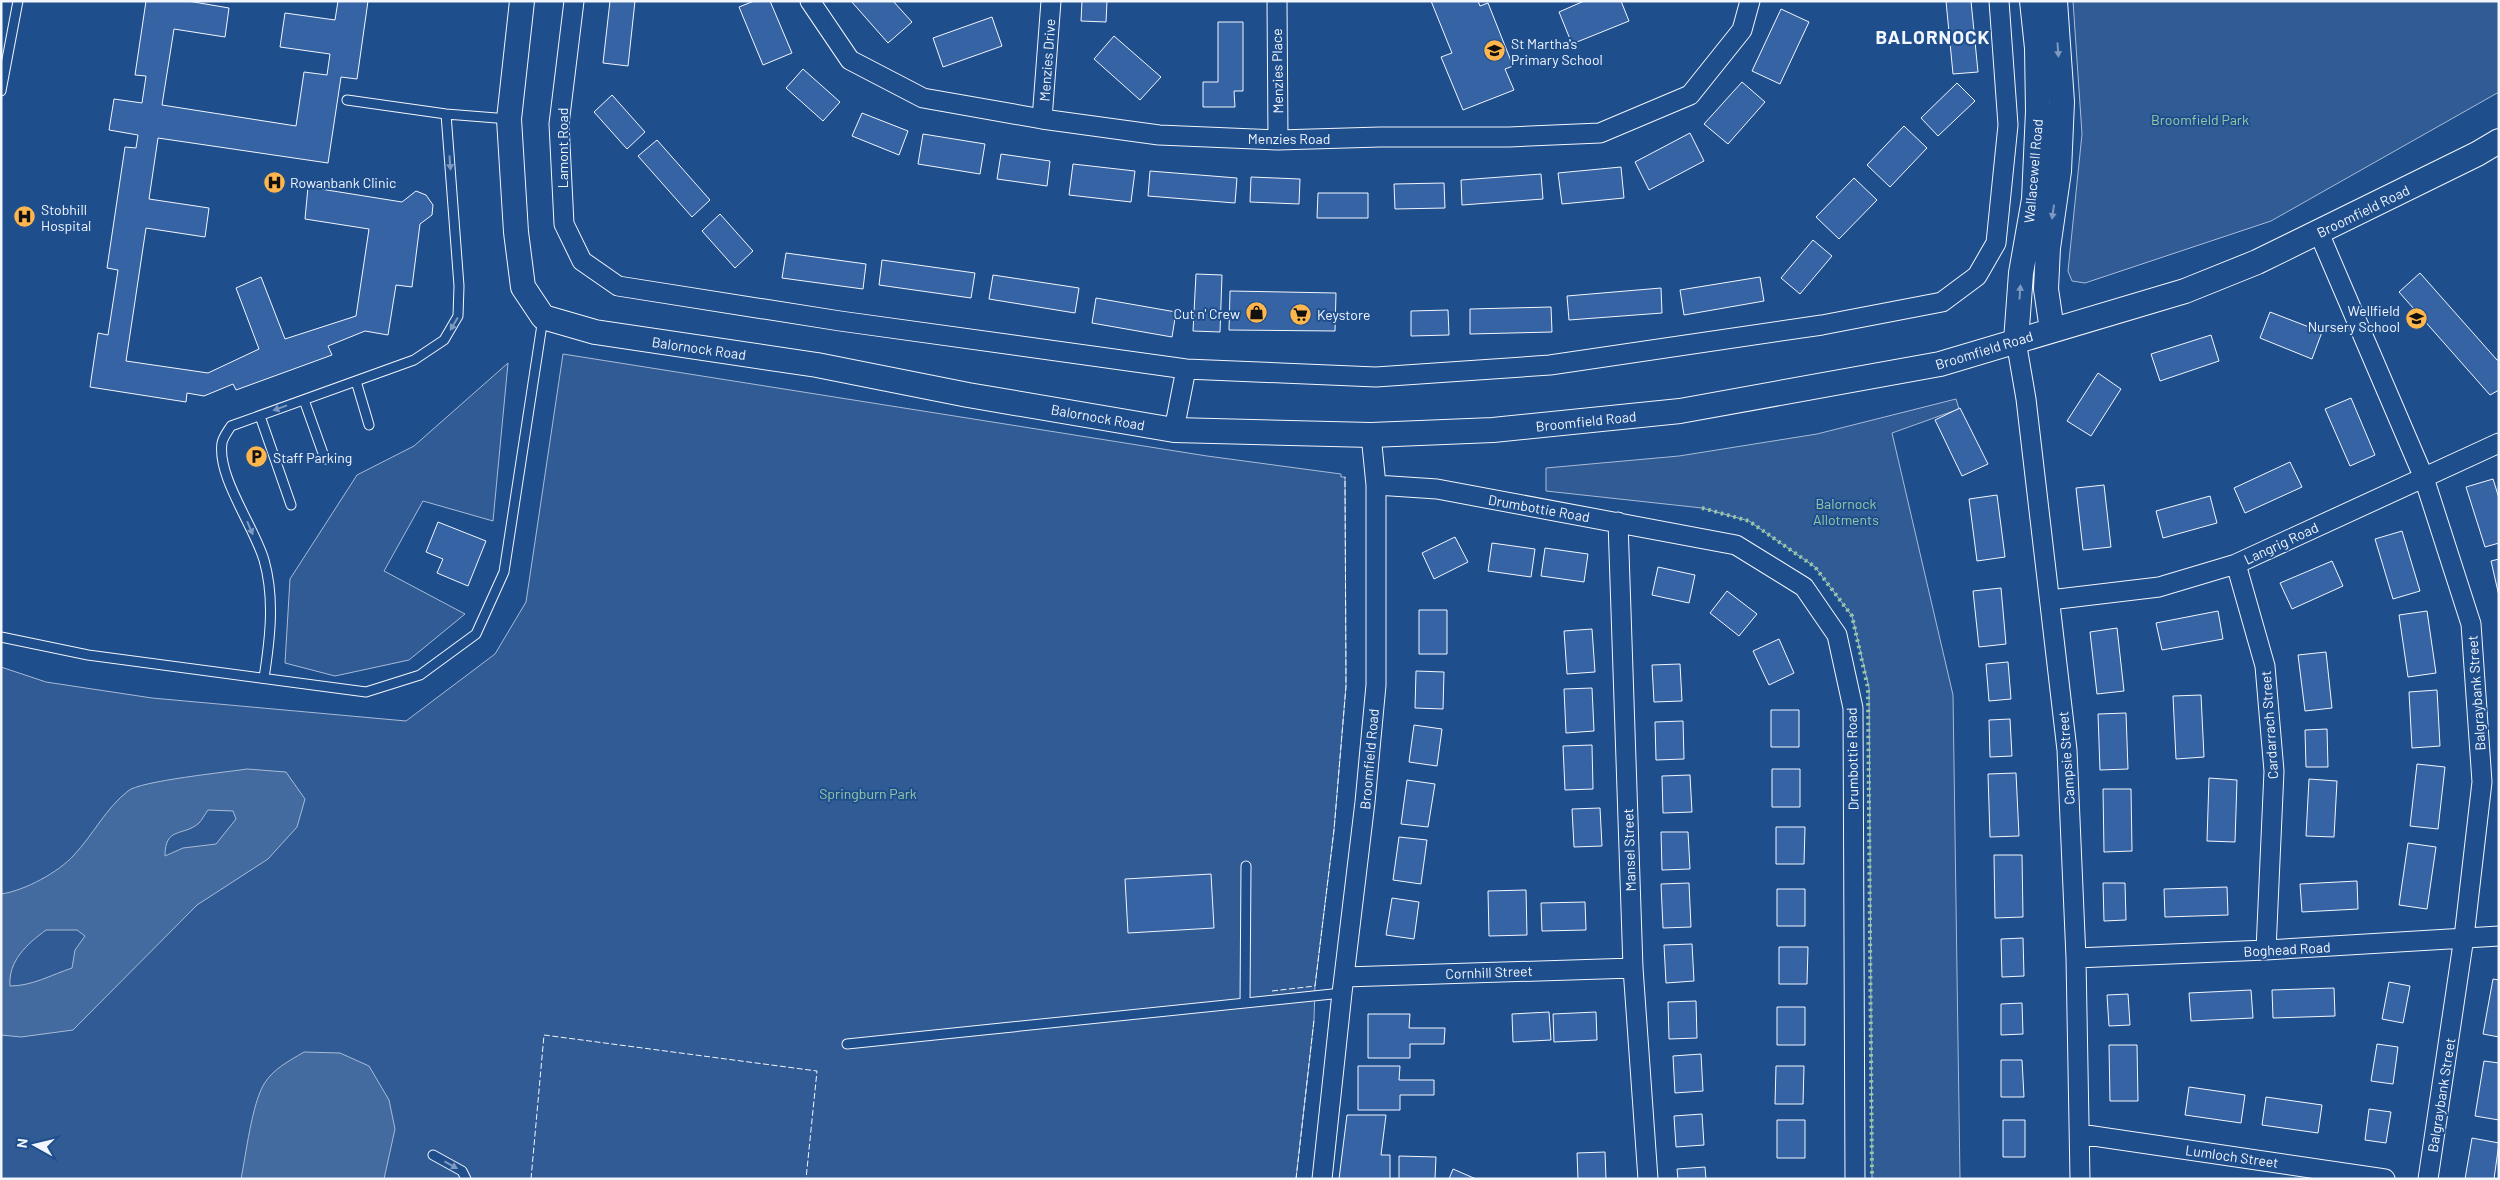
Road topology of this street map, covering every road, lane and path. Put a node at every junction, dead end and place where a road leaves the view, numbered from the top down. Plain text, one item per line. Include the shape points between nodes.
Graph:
1 (18, 1) edge
2 (522, 1) edge
3 (574, 1) edge
4 (810, 1) edge
5 (1051, 1) edge
6 (1276, 1) edge
7 (1750, 1) edge
8 (1999, 1) edge
9 (2032, 1) edge
10 (2054, 1) edge
11 (1, 91) edge
12 (347, 100) dead end
13 (446, 114) junction
14 (1042, 118) junction
15 (509, 119) junction
16 (1278, 140) junction
17 (2499, 141) edge
18 (2319, 232) junction
19 (543, 317) junction
20 (2052, 330) junction
21 (2016, 340) junction
22 (1186, 369) junction
23 (356, 381) junction
24 (304, 400) junction
25 (260, 416) junction
26 (369, 425) dead end
27 (1174, 430) junction
28 (1371, 434) junction
29 (2499, 443) edge
30 (325, 459) dead end
31 (2424, 478) junction
32 (1376, 485) junction
33 (291, 505) dead end
34 (1618, 522) junction
35 (2236, 564) junction
36 (2050, 600) junction
37 (1, 637) edge
38 (264, 678) junction
39 (1246, 866) dead end
40 (2499, 936) edge
41 (2464, 937) junction
42 (2266, 950) junction
43 (2076, 958) junction
44 (1633, 968) junction
45 (1343, 985) junction
46 (1245, 1003) junction
47 (847, 1044) dead end
48 (2080, 1134) junction
49 (433, 1155) dead end
50 (466, 1179) edge
51 (1322, 1179) edge
52 (1648, 1179) edge
53 (1855, 1179) edge
54 (2080, 1179) edge
55 (2385, 1179) edge
56 (2428, 1179) edge

1 - 11 lane
2 - 15 street
3 - 22 street, Lamont Road via 559,124 564,224 582,261 618,286 840,321
4 - 14 street, Menzies Road via 850,60 923,98
5 - 14 street, Menzies Drive
6 - 16 street, Menzies Place
7 - 16 street, Menzies Road via 1742,30 1690,95 1600,133 1509,138
8 - 22 street via 2008,125 1996,244 1977,276 1942,302 1822,325 1550,365 1376,377
21 -> 9 street, Wallacewell Road via 2021,273 2034,198 2038,111
10 -> 20 street, Wallacewell Road via 2062,102 2059,170 2046,289
12 - 13 lane
13 - 15 lane
13 -> 23 lane via 459,286 458,316 444,340 414,360
14 - 16 street, Menzies Road via 1159,135
15 - 19 street via 523,287
17 - 18 street, Broomfield Road
18 - 20 street, Broomfield Road via 2257,262 2184,291
18 - 31 street, Balgraybank Street
19 - 27 street, Balornock Road via 594,332 818,365 968,395
19 - 38 lane via 504,572 476,634 420,675 366,692
20 - 21 street, Broomfield Road
21 - 28 street, Broomfield Road via 1940,364 1680,411 1493,430
21 - 36 street, Campsie Street
22 - 27 street
23 - 24 lane
23 - 26 lane
24 -> 25 lane
24 - 30 lane
25 - 33 lane
25 -> 38 lane via 231,426 222,440 221,461 264,560 271,605
27 - 28 street, Balornock Road
28 - 32 street, Broomfield Road
29 - 31 street, Langrig Road
31 - 35 street, Langrig Road
31 - 41 street, Balgraybank Street via 2471,624 2482,782
32 - 34 street, Drumbottie Road via 1437,489
32 - 45 street, Broomfield Road via 1376,685
34 - 44 street, Mansel Street
34 - 53 street, Drumbottie Road via 1736,545 1804,587 1837,635 1853,708
35 - 36 street, Langrig Road via 2159,587
35 - 42 street, Cardarrach Street via 2265,666 2274,771
36 - 43 street, Campsie Street via 2067,750
37 - 38 lane via 88,655
39 - 46 lane
40 - 41 street, Boghead Road
41 - 42 street, Boghead Road
41 - 56 street, Balgraybank Street
42 - 43 street, Boghead Road
43 - 48 street, Campsie Street
44 - 45 street, Cornhill Street
44 - 52 street, Mansel Street
45 - 46 lane
45 - 51 street, Broomfield Road
46 - 47 lane
48 - 54 street, Campsie Street
48 - 55 street, Lumloch Street
49 -> 50 lane via 462,1171

